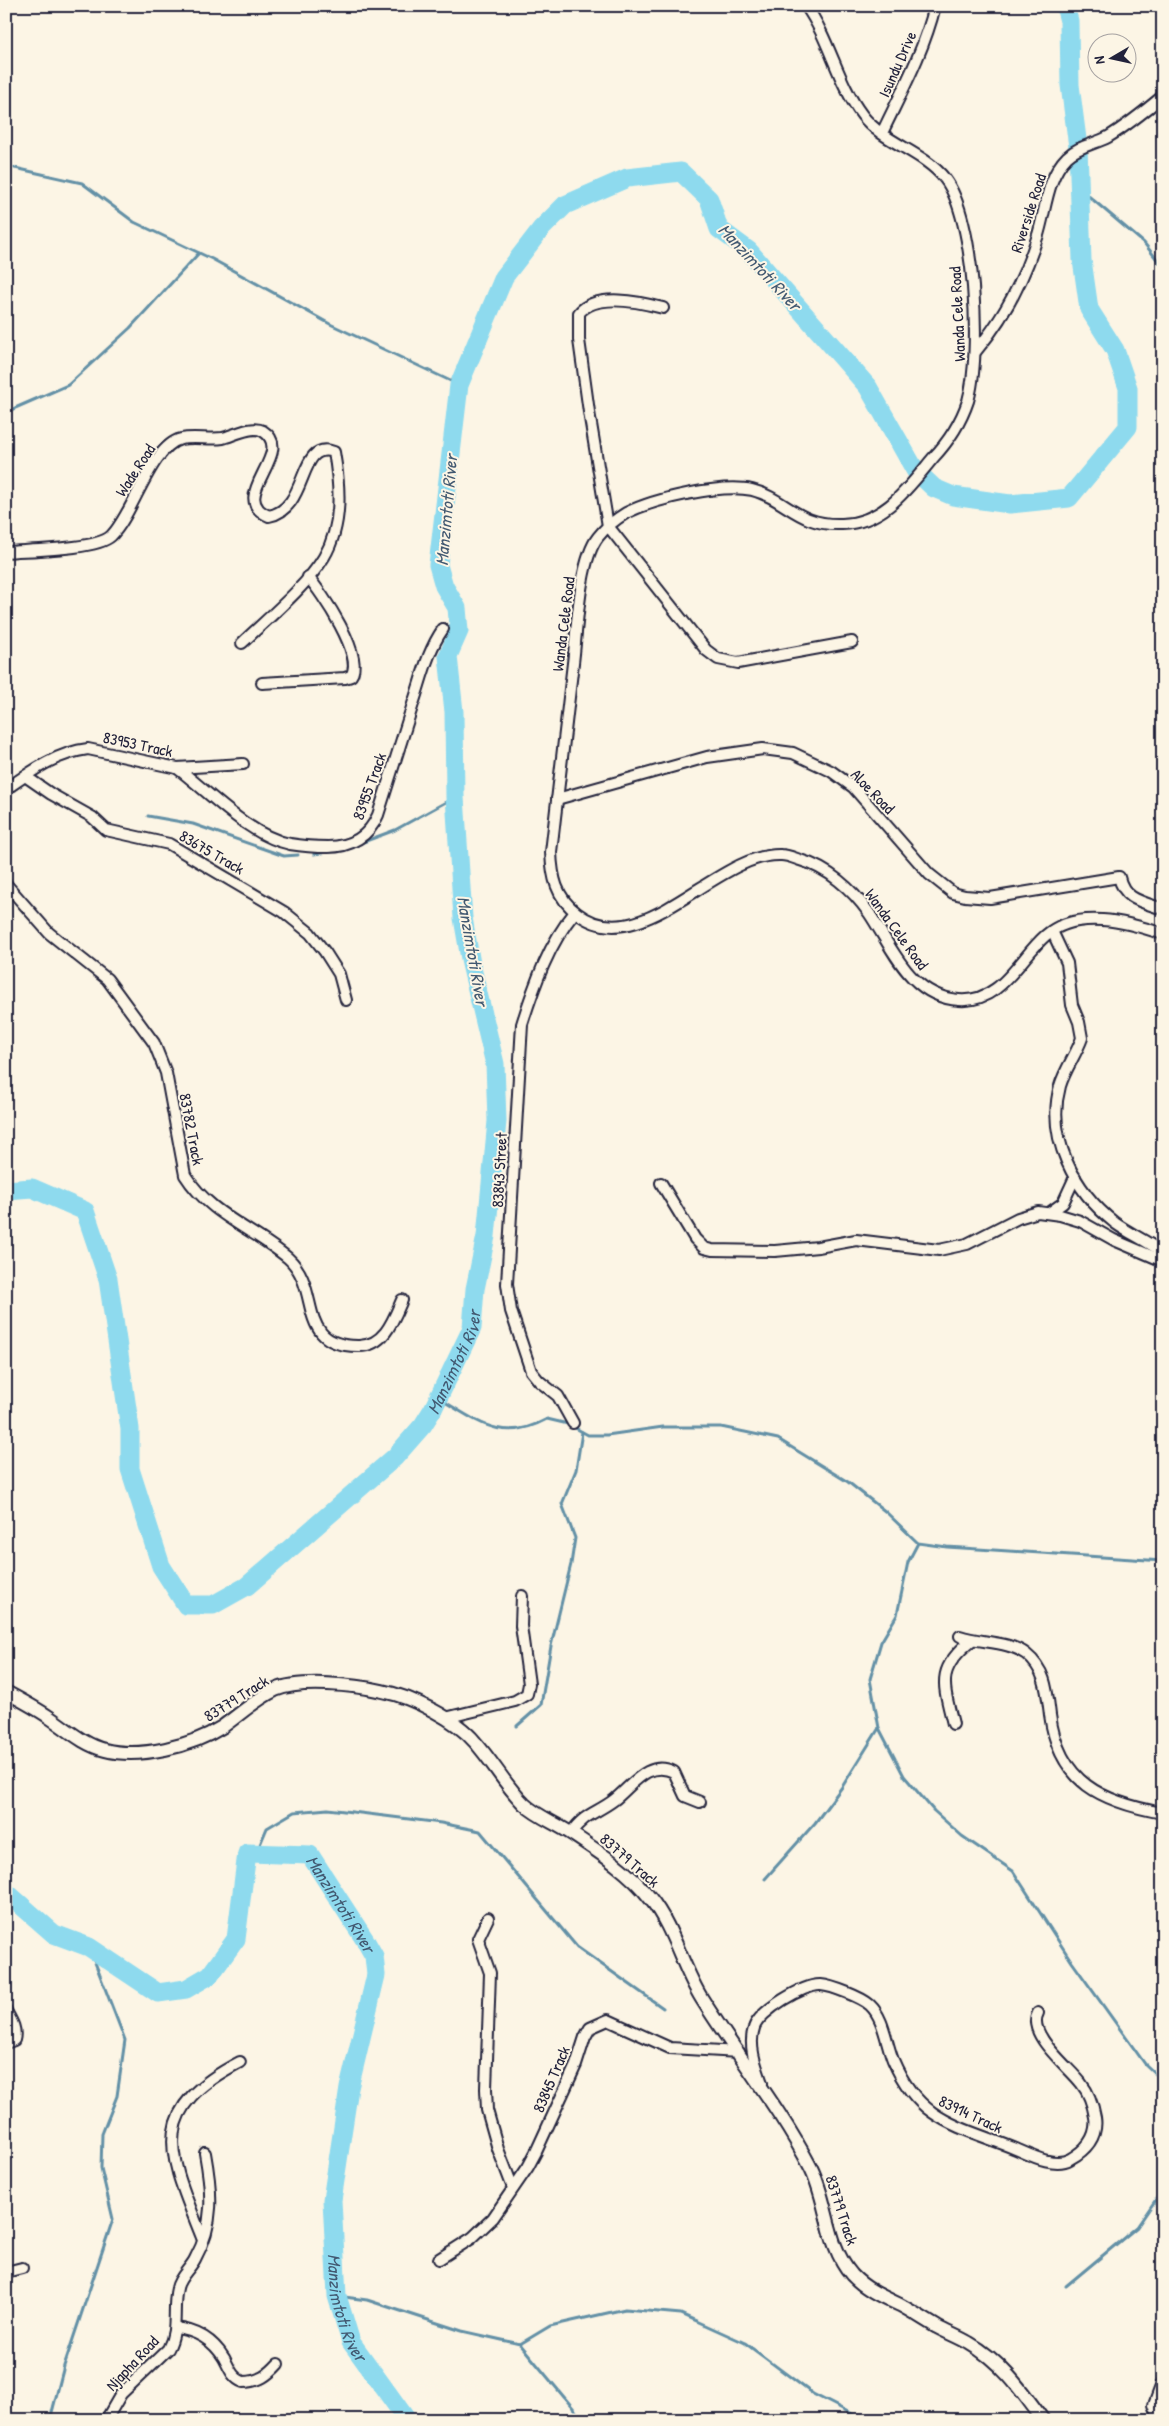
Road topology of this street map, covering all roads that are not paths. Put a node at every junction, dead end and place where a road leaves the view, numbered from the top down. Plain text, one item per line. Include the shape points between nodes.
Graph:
1 (806, 6) edge
2 (935, 6) edge
3 (1163, 96) edge
4 (882, 133) junction
5 (663, 308) dead end
6 (976, 351) junction
7 (608, 526) junction
8 (6, 552) edge
9 (308, 577) junction
10 (443, 630) dead end
11 (852, 642) dead end
12 (242, 643) dead end
13 (262, 683) dead end
14 (244, 764) dead end
15 (176, 768) junction
16 (25, 776) junction
17 (6, 789) edge
18 (557, 798) junction
19 (6, 884) edge
20 (1163, 909) edge
21 (575, 912) junction
22 (1052, 931) junction
23 (1163, 934) edge
24 (346, 1000) dead end
25 (1075, 1177) junction
26 (661, 1183) dead end
27 (1049, 1213) junction
28 (1163, 1253) edge
29 (1163, 1260) edge
30 (402, 1300) dead end
31 (573, 1423) dead end
32 (522, 1596) dead end
33 (960, 1636) dead end
34 (972, 1640) junction
35 (6, 1692) edge
36 (444, 1718) junction
37 (954, 1724) dead end
38 (700, 1802) dead end
39 (1163, 1813) edge
40 (570, 1833) junction
41 (488, 1918) dead end
42 (6, 2011) edge
43 (1038, 2013) dead end
44 (6, 2043) edge
45 (740, 2052) junction
46 (240, 2062) dead end
47 (771, 2105) junction
48 (205, 2153) dead end
49 (514, 2188) junction
50 (202, 2240) junction
51 (439, 2259) dead end
52 (22, 2268) dead end
53 (6, 2272) edge
54 (175, 2328) junction
55 (278, 2364) dead end
56 (1163, 2381) edge
57 (106, 2420) edge
58 (1043, 2420) edge
59 (1160, 2420) edge

1 - 4 street, Wanda Cele Road via 822,32 850,98 865,120
2 - 4 street, Isundu Drive via 918,59
3 - 6 street, Riverside Road via 1106,138 1068,156 1060,166 1050,187 1038,237 1023,278 1000,320
4 - 6 street, Wanda Cele Road via 928,162 955,195 967,239
5 - 7 street via 644,302 618,300 591,304 579,313 579,340
6 - 7 street, Wanda Cele Road via 968,402 943,448 880,514 861,522 816,523 752,490 718,488 627,513
7 - 11 street via 706,650 718,659 738,663
7 - 18 street, Wanda Cele Road via 595,540 582,584
8 - 9 street, Wade Road via 99,542 110,536 157,459 172,443 182,438 220,438 257,430 269,437 272,448 255,490 257,510 269,516 278,515 291,505 307,463 314,454 334,452 338,476 335,530 324,556
9 - 12 street, Wade Road
9 - 13 street via 336,617 348,645 354,672 345,678
10 - 15 street, 83955 Track via 427,662 378,815 373,827 362,838 337,847 288,844 243,822
14 - 15 street, 83953 Track
15 - 16 street, 83953 Track via 88,749 51,760
16 - 17 street, 83953 Track
16 - 24 street, 83675 Track via 92,817 106,830 169,844 284,912 310,933 325,952 339,974
18 - 20 street, Aloe Road via 707,757 763,750 793,754 831,771 853,787 929,874 953,892 990,898 1119,877 1121,888 1129,896
18 - 21 street, Wanda Cele Road via 552,872 559,894
19 - 30 street, 83782 Track via 49,933 102,973 147,1033 166,1073 185,1175 209,1204 298,1268 307,1290 313,1320 322,1335 343,1345 374,1344 390,1326
21 - 22 street, Wanda Cele Road via 585,919 607,925 650,919 738,865 761,856 782,855 812,863 828,872 868,911 899,962 919,985 943,998 960,1000 982,998 1001,985
21 - 31 street, 83843 Street via 554,946 522,1024 507,1284 511,1311 531,1371 558,1396
22 - 23 street, Wanda Cele Road via 1083,921 1107,919
22 - 25 street via 1067,962 1072,1005 1081,1031 1079,1045 1063,1075 1055,1106 1058,1135
25 - 27 street via 1063,1203
25 - 28 street via 1098,1210
26 - 27 street via 699,1244 712,1250 775,1251 856,1240 939,1250 967,1244 1028,1214
27 - 29 street via 1080,1222
32 - 36 street via 521,1626 529,1684 527,1694 515,1701
33 - 34 street
34 - 37 street via 955,1655 946,1669 946,1691
34 - 39 street via 1013,1648 1024,1652 1035,1662 1049,1693 1050,1717 1058,1746 1075,1775 1115,1802
35 - 36 street, 83779 Track via 87,1743 110,1751 157,1750 183,1745 215,1731 276,1690 292,1686 338,1686 382,1691
36 - 40 street, 83779 Track via 461,1727 473,1739 525,1804
38 - 40 street via 685,1796 674,1772 667,1768 652,1769 607,1805 580,1820
40 - 45 street, 83779 Track via 632,1879 648,1895 672,1934 682,1962 703,2000
41 - 49 street via 478,1940 490,1973 487,2110
42 - 44 street via 15,2036 14,2040
43 - 47 street, 83914 Track via 1035,2023 1040,2034 1082,2084 1094,2111 1096,2130 1092,2139 1065,2162 1043,2159 936,2116 908,2090 893,2060 878,2015 870,2005 860,1998 822,1985 808,1988 767,2010 754,2027 754,2057
45 - 47 street, 83779 Track
45 - 49 street, 83845 Track via 670,2048 608,2020 590,2028 540,2144
46 - 50 street via 216,2074 190,2096 176,2122 172,2139 174,2156
47 - 58 street, 83779 Track via 811,2169 837,2253 853,2277 875,2293 972,2344 1010,2375
48 - 50 street, Njapha Road via 212,2203
49 - 51 street, 83845 Track via 487,2225
50 - 54 street, Njapha Road via 195,2260 176,2289
52 - 53 street
54 - 55 street via 190,2330 208,2340 232,2373 243,2382 260,2379
54 - 57 street, Njapha Road via 168,2349 121,2394
56 - 59 street via 1154,2406

